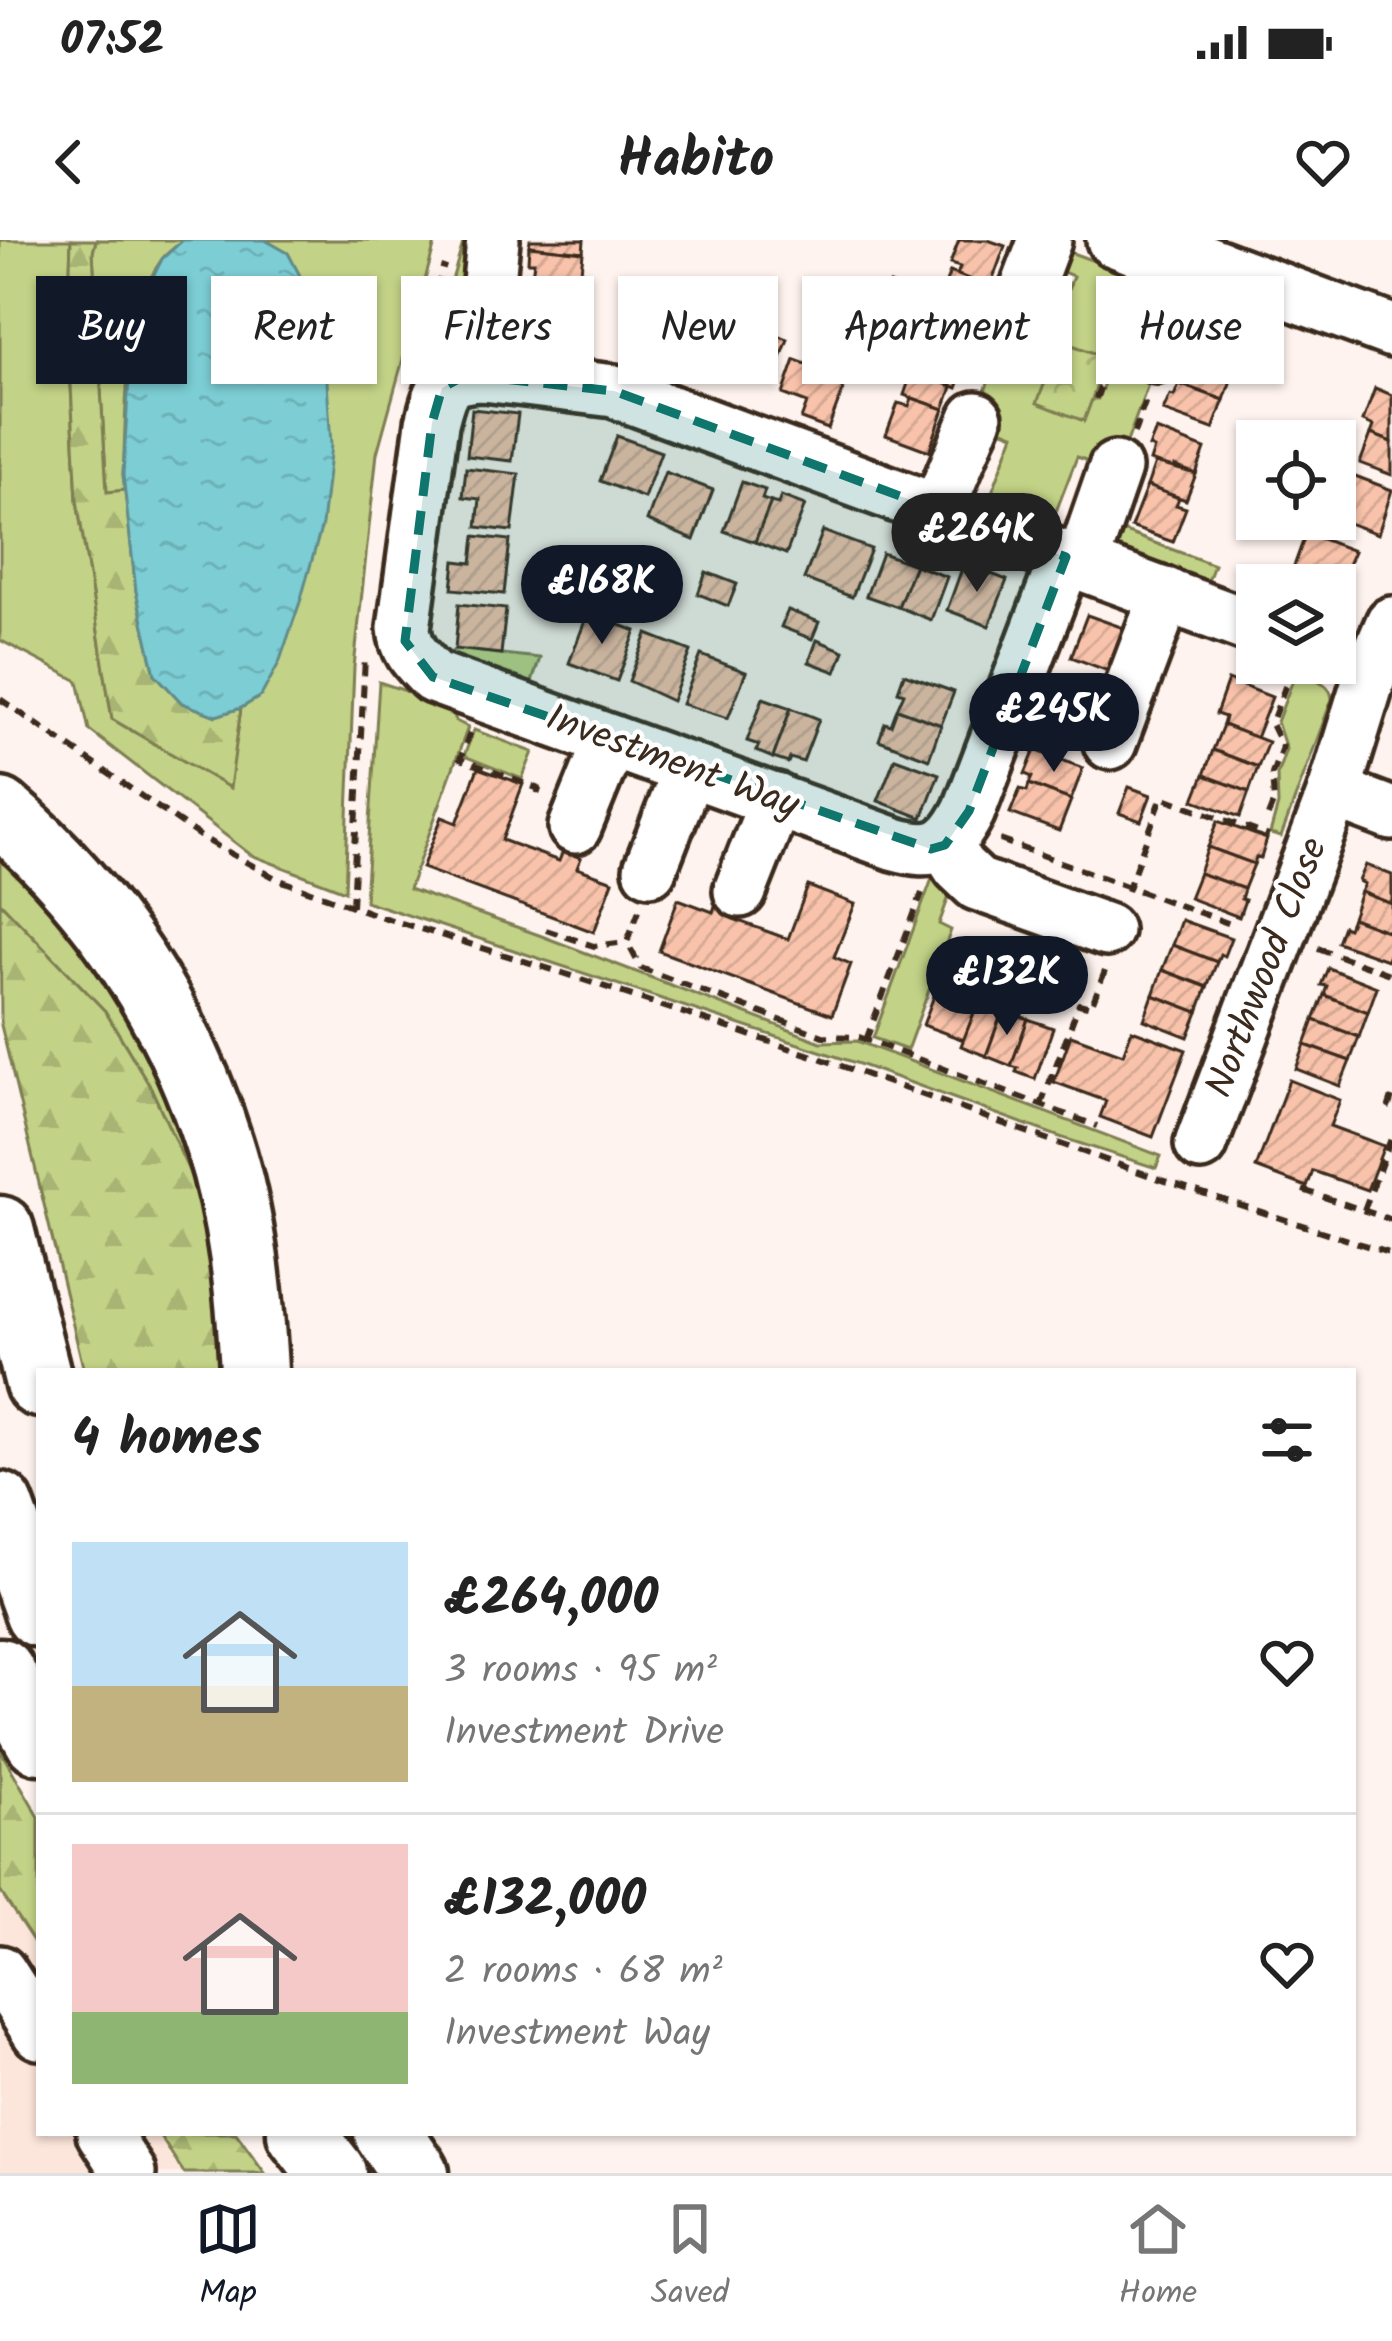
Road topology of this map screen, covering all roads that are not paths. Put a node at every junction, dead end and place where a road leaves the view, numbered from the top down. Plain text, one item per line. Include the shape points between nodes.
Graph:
1 (494, 240) edge
2 (1045, 240) edge
3 (1113, 240) edge
4 (1183, 251) edge
5 (490, 276) edge
6 (1031, 276) edge
7 (1392, 331) edge
8 (447, 384) edge
9 (557, 384) edge
10 (976, 418) road end
11 (1114, 468) road end
12 (938, 510) junction
13 (1074, 560) junction
14 (1166, 594) junction
15 (1236, 621) edge
16 (1392, 624) edge
17 (1356, 662) edge
18 (1350, 684) edge
19 (610, 741) junction
20 (1110, 743) dead end
21 (689, 770) junction
22 (1334, 792) junction
23 (776, 800) junction
24 (0, 812) edge
25 (1392, 814) edge
26 (575, 827) dead end
27 (946, 840) junction
28 (650, 869) road end
29 (740, 891) dead end
30 (1106, 929) dead end
31 (1201, 1144) dead end
32 (0, 1231) edge
33 (254, 1368) edge
34 (36, 1371) edge
35 (0, 1506) edge
36 (36, 1605) edge
37 (0, 1672) edge
38 (36, 1735) edge
39 (0, 1972) edge
40 (24, 2029) edge
41 (307, 2136) edge
42 (334, 2173) edge

1 - 5 street
2 - 6 street
3 - 4 street via 1144,252
4 - 7 street
8 - 19 street, Investment Way via 429,446 404,628 411,655 433,677
9 - 12 street via 614,391
10 - 12 street
11 - 13 street
12 - 13 street
13 - 14 street
13 - 27 street
14 - 15 street
14 - 20 street
16 - 17 street, Northwood Close
18 - 22 street, Northwood Close
19 - 21 street, Investment Way
19 - 26 street
21 - 23 street, Investment Way
21 - 28 street
22 - 25 street
22 - 31 street, Northwood Close
23 - 27 street, Investment Way via 895,844
23 - 29 street
24 - 33 highway via 97,914 174,1032 230,1185
27 - 30 street via 977,884
32 - 34 highway
35 - 36 highway
37 - 38 highway
39 - 40 street
41 - 42 highway

